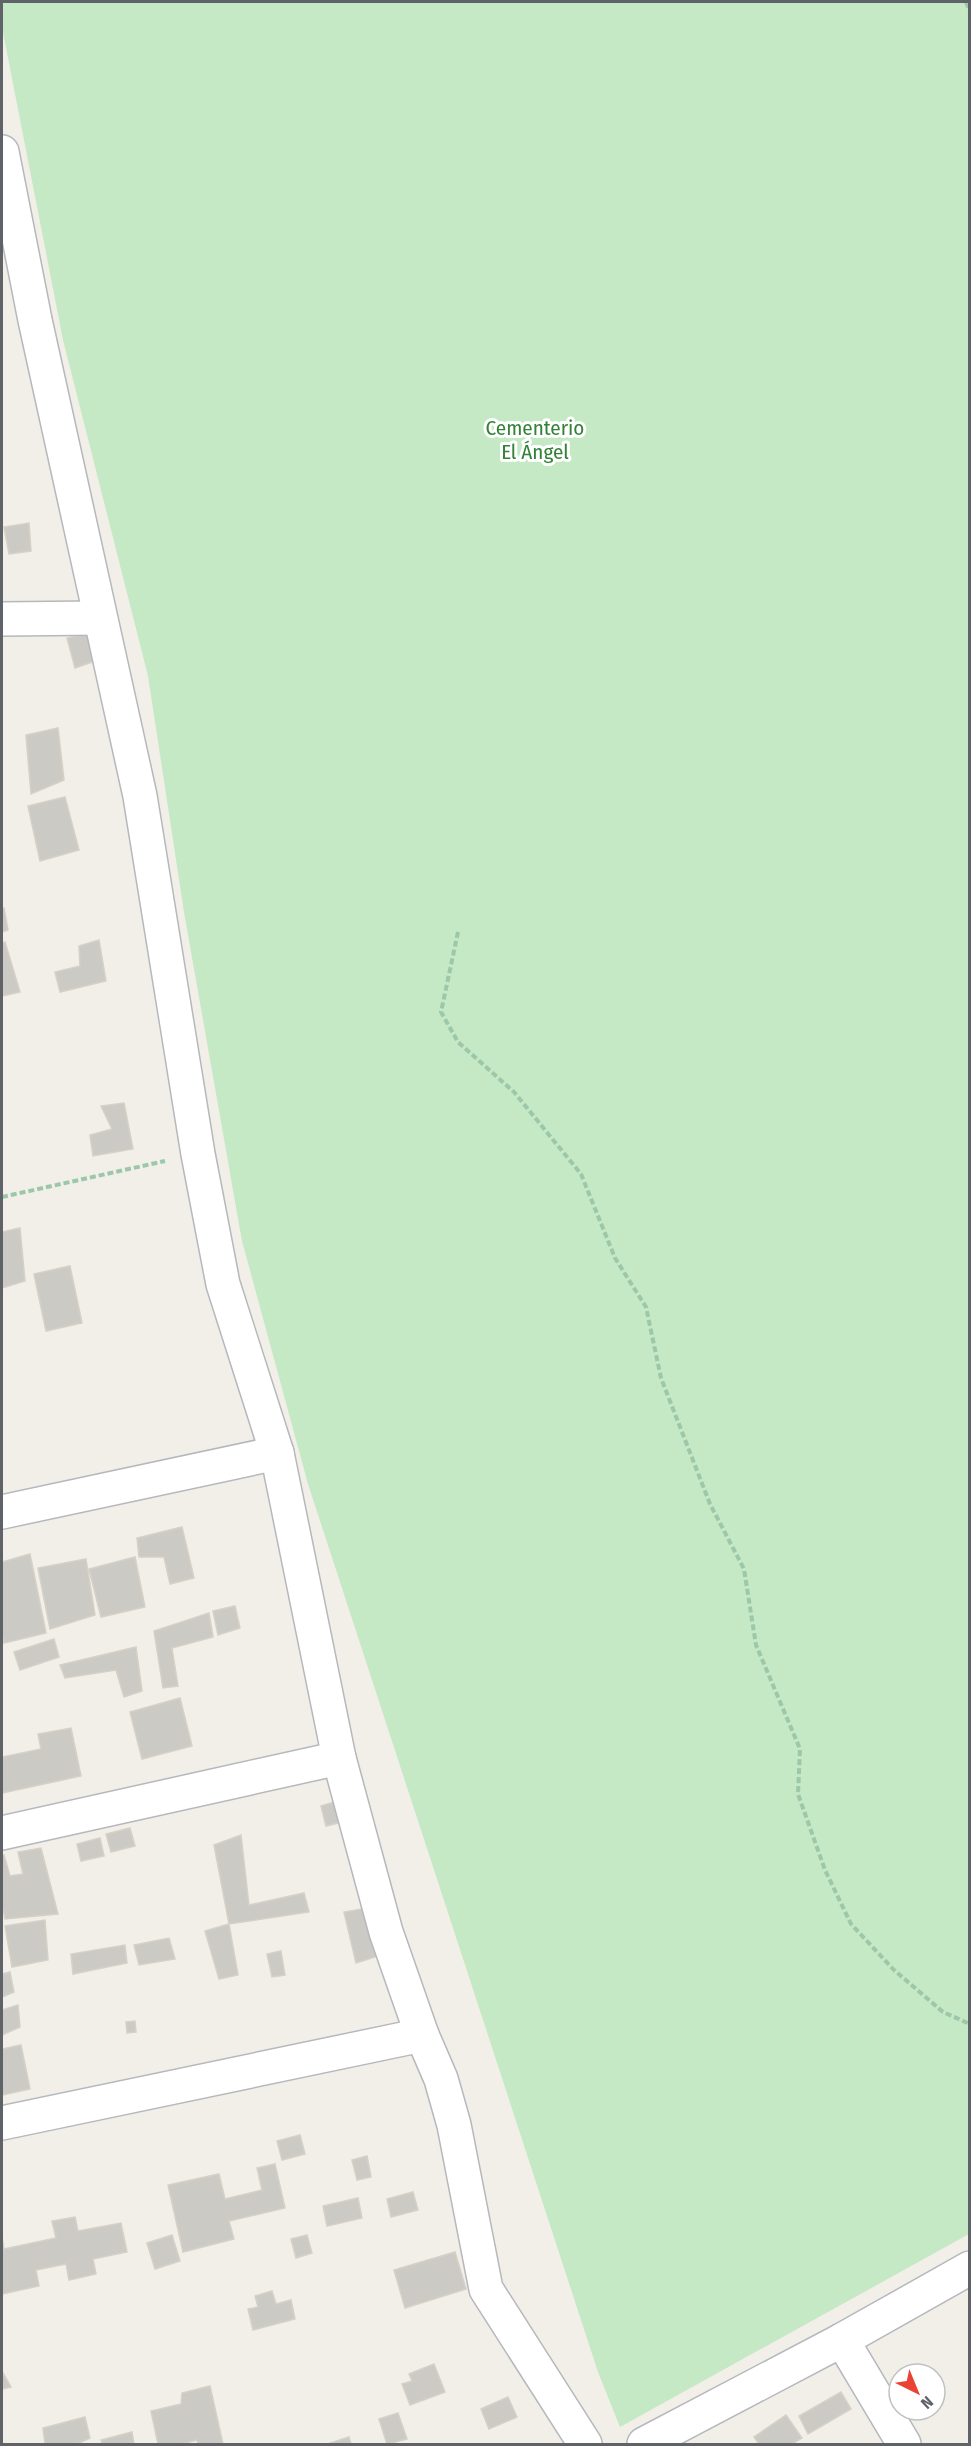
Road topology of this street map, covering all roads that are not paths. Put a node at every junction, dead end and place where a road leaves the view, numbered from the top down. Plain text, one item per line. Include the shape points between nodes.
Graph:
1 (2, 152) edge
2 (7, 202) edge
3 (100, 618) junction
4 (2, 619) edge
5 (277, 1453) junction
6 (2, 1512) edge
7 (339, 1758) junction
8 (2, 1833) edge
9 (422, 2035) junction
10 (2, 2123) edge
11 (969, 2268) edge
12 (842, 2340) junction
13 (585, 2445) edge
14 (644, 2445) edge
15 (904, 2445) edge

1 - 2 street
2 - 3 street
3 - 4 street
3 - 5 street via 140,796 223,1284
5 - 6 street
5 - 7 street
7 - 8 street
7 - 9 street via 386,1932
9 - 10 street
9 - 13 street via 441,2079 454,2125 486,2289
11 - 12 street
12 - 14 street
12 - 15 street

